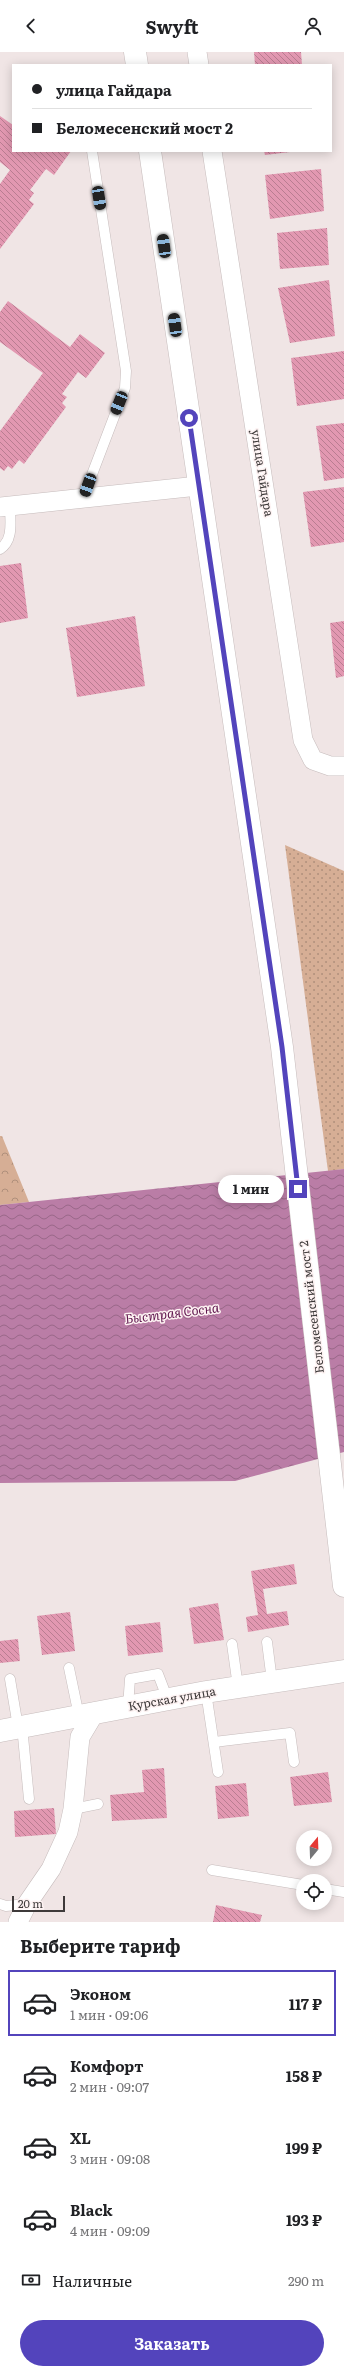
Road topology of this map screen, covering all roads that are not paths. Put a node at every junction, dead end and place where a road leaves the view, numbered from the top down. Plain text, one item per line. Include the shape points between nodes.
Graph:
1 (135, 52) edge
2 (197, 52) edge
3 (137, 64) edge
4 (199, 64) edge
5 (92, 152) edge
6 (150, 152) edge
7 (212, 152) edge
8 (198, 486) junction
9 (83, 498) junction
10 (5, 507) edge
11 (0, 549) edge
12 (344, 766) edge
13 (343, 1576) edge
14 (267, 1642) dead end
15 (232, 1644) dead end
16 (69, 1668) dead end
17 (344, 1671) edge
18 (10, 1679) dead end
19 (272, 1681) junction
20 (238, 1687) junction
21 (206, 1692) junction
22 (87, 1714) junction
23 (14, 1728) edge
24 (214, 1742) junction
25 (294, 1762) dead end
26 (218, 1772) dead end
27 (29, 1799) dead end
28 (98, 1804) dead end
29 (73, 1809) junction
30 (212, 1870) dead end
31 (296, 1884) edge
32 (332, 1890) edge
33 (344, 1892) edge
34 (0, 1904) edge
35 (27, 1904) junction
36 (18, 1922) edge

1 - 3 main road
2 - 4 street
5 - 9 lane via 126,372 125,388
6 - 8 main road
7 - 12 street, улица Гайдара via 303,740 313,760 330,766
8 - 9 street
8 - 13 main road, Беломесенский мост 2 via 282,1047
9 - 10 street
10 - 11 lane via 10,535
14 - 19 lane
15 - 20 lane
16 - 22 lane
17 - 19 main road, Курская улица
18 - 23 lane
19 - 20 main road, Курская улица
20 - 21 main road, Курская улица
21 - 22 main road, Курская улица
21 - 24 lane
22 - 23 main road, Курская улица
22 - 29 street via 80,1737
23 - 27 lane
24 - 25 lane via 290,1733
24 - 26 lane
28 - 29 lane
29 - 35 street via 68,1832 51,1869
30 - 31 lane
32 - 33 lane
34 - 35 lane
35 - 36 street

